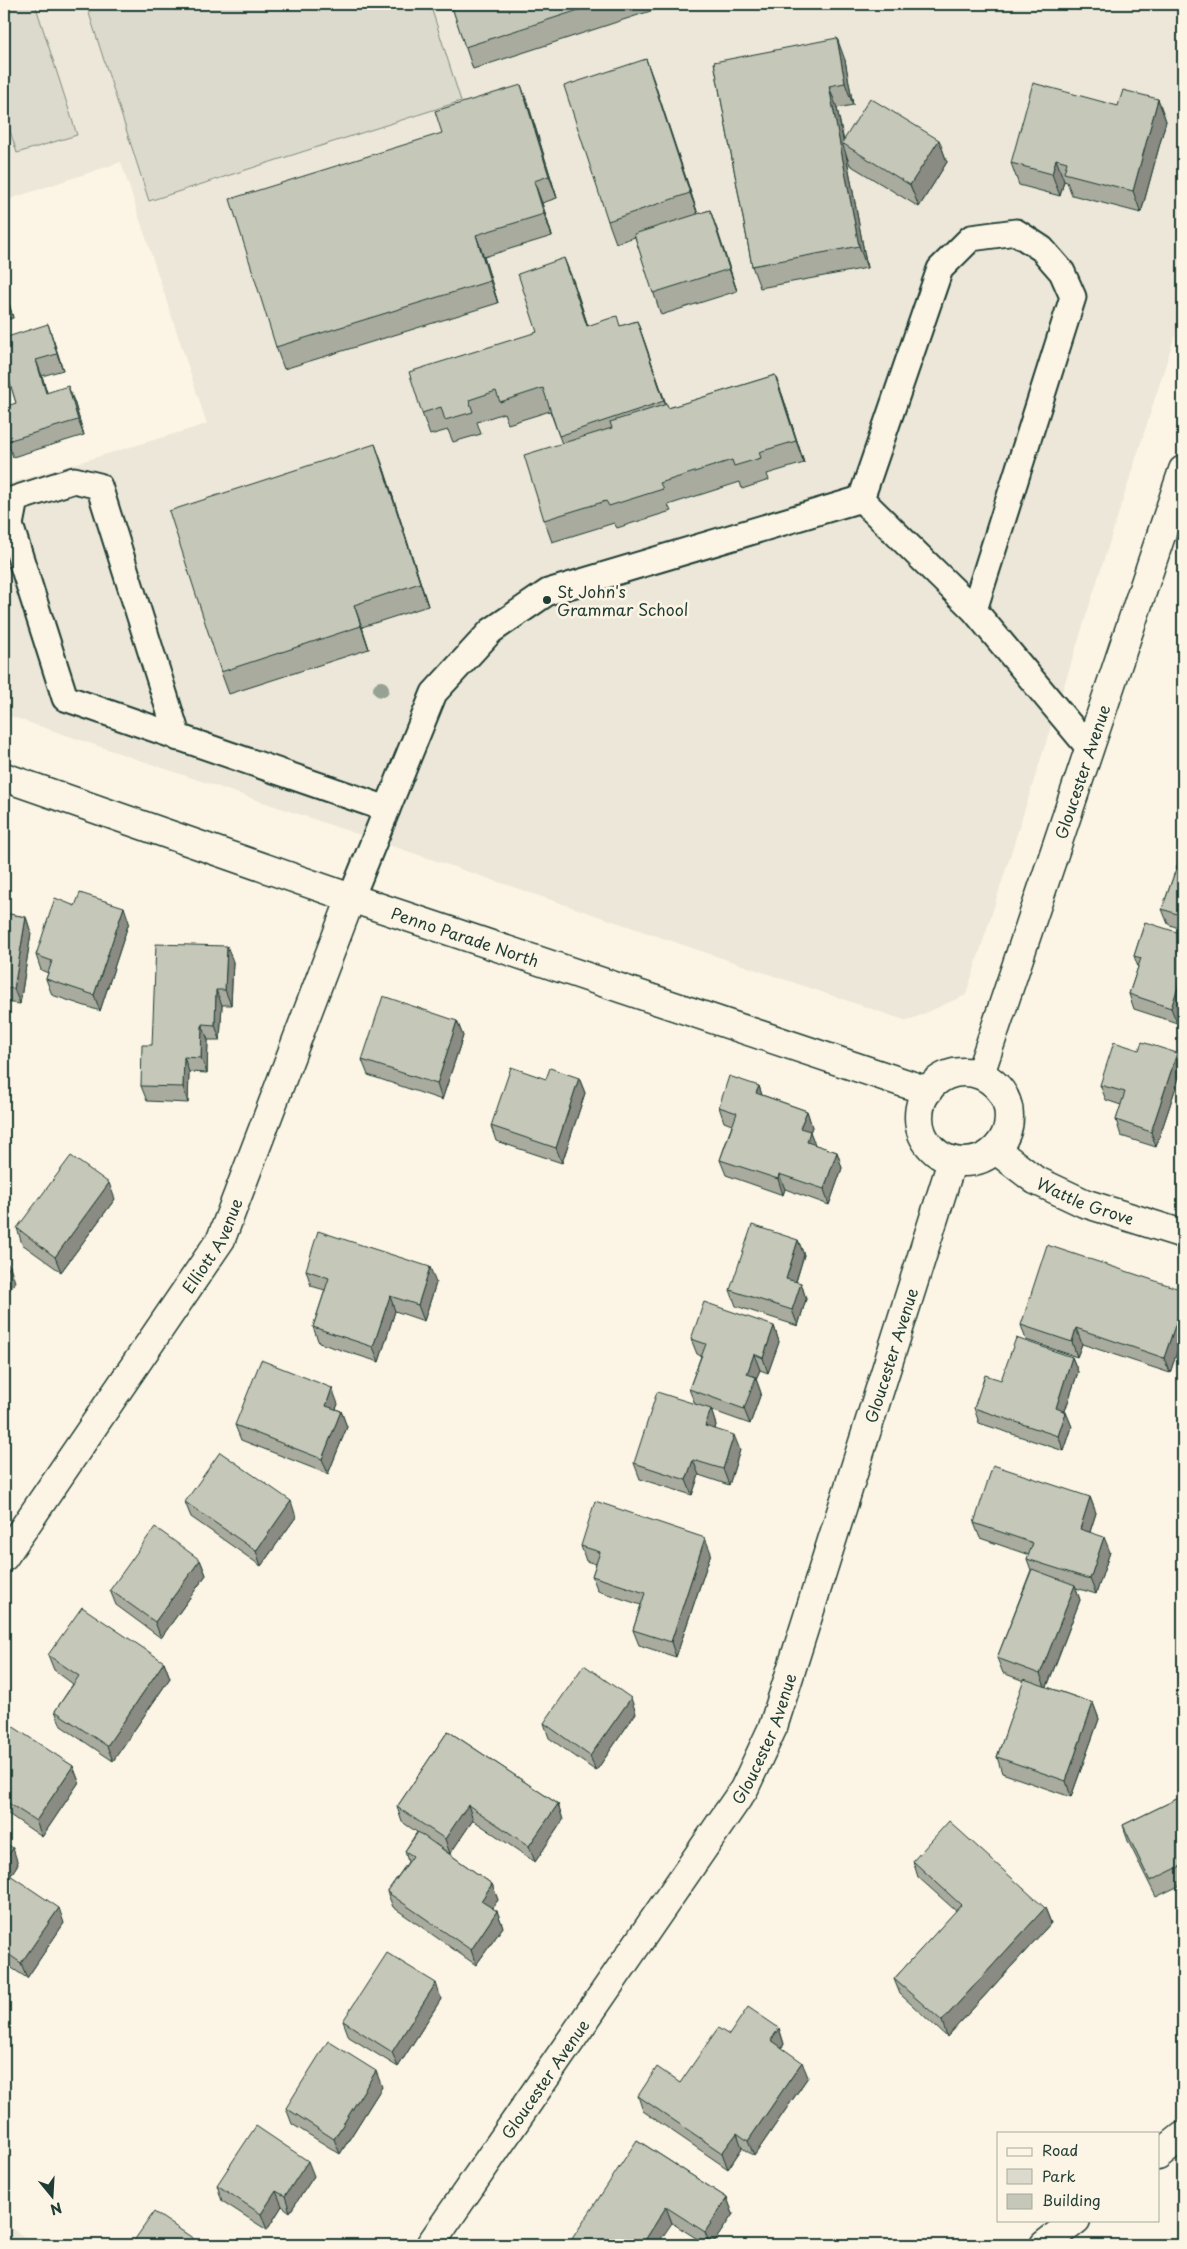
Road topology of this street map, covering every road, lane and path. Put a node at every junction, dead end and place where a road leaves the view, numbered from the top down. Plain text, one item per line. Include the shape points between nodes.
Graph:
1 (1183, 470) edge
2 (862, 499) junction
3 (974, 610) junction
4 (178, 738) junction
5 (1090, 749) junction
6 (4, 777) edge
7 (386, 809) junction
8 (351, 898) junction
9 (980, 1074) junction
10 (928, 1090) junction
11 (996, 1150) junction
12 (952, 1161) junction
13 (1183, 1234) edge
14 (4, 1557) edge
15 (1183, 2136) edge
16 (1160, 2154) edge
17 (1073, 2222) edge
18 (430, 2245) edge
19 (1044, 2245) edge

1 - 5 street, Gloucester Avenue
2 - 3 lane
2 - 3 lane via 940,269 971,238 1016,232 1042,249 1062,272 1073,297
2 - 7 lane via 548,592 491,631 434,693
3 - 5 lane
4 - 4 lane via 65,698 10,525 15,500 74,480 99,486
4 - 7 lane
5 - 9 street, Gloucester Avenue
6 - 8 street, Penno Parade North
7 - 8 lane
8 - 10 street, Penno Parade North
8 - 14 street, Elliott Avenue via 221,1239
9 - 10 street via 951,1074
9 - 11 street via 1003,1093 1009,1108 1005,1138
10 - 12 street via 921,1103 921,1132 928,1145
11 - 12 street via 975,1161
11 - 13 street, Wattle Grove via 1034,1180 1084,1203
12 - 18 street, Gloucester Avenue via 773,1727 744,1789
15 - 16 street
17 - 19 street

